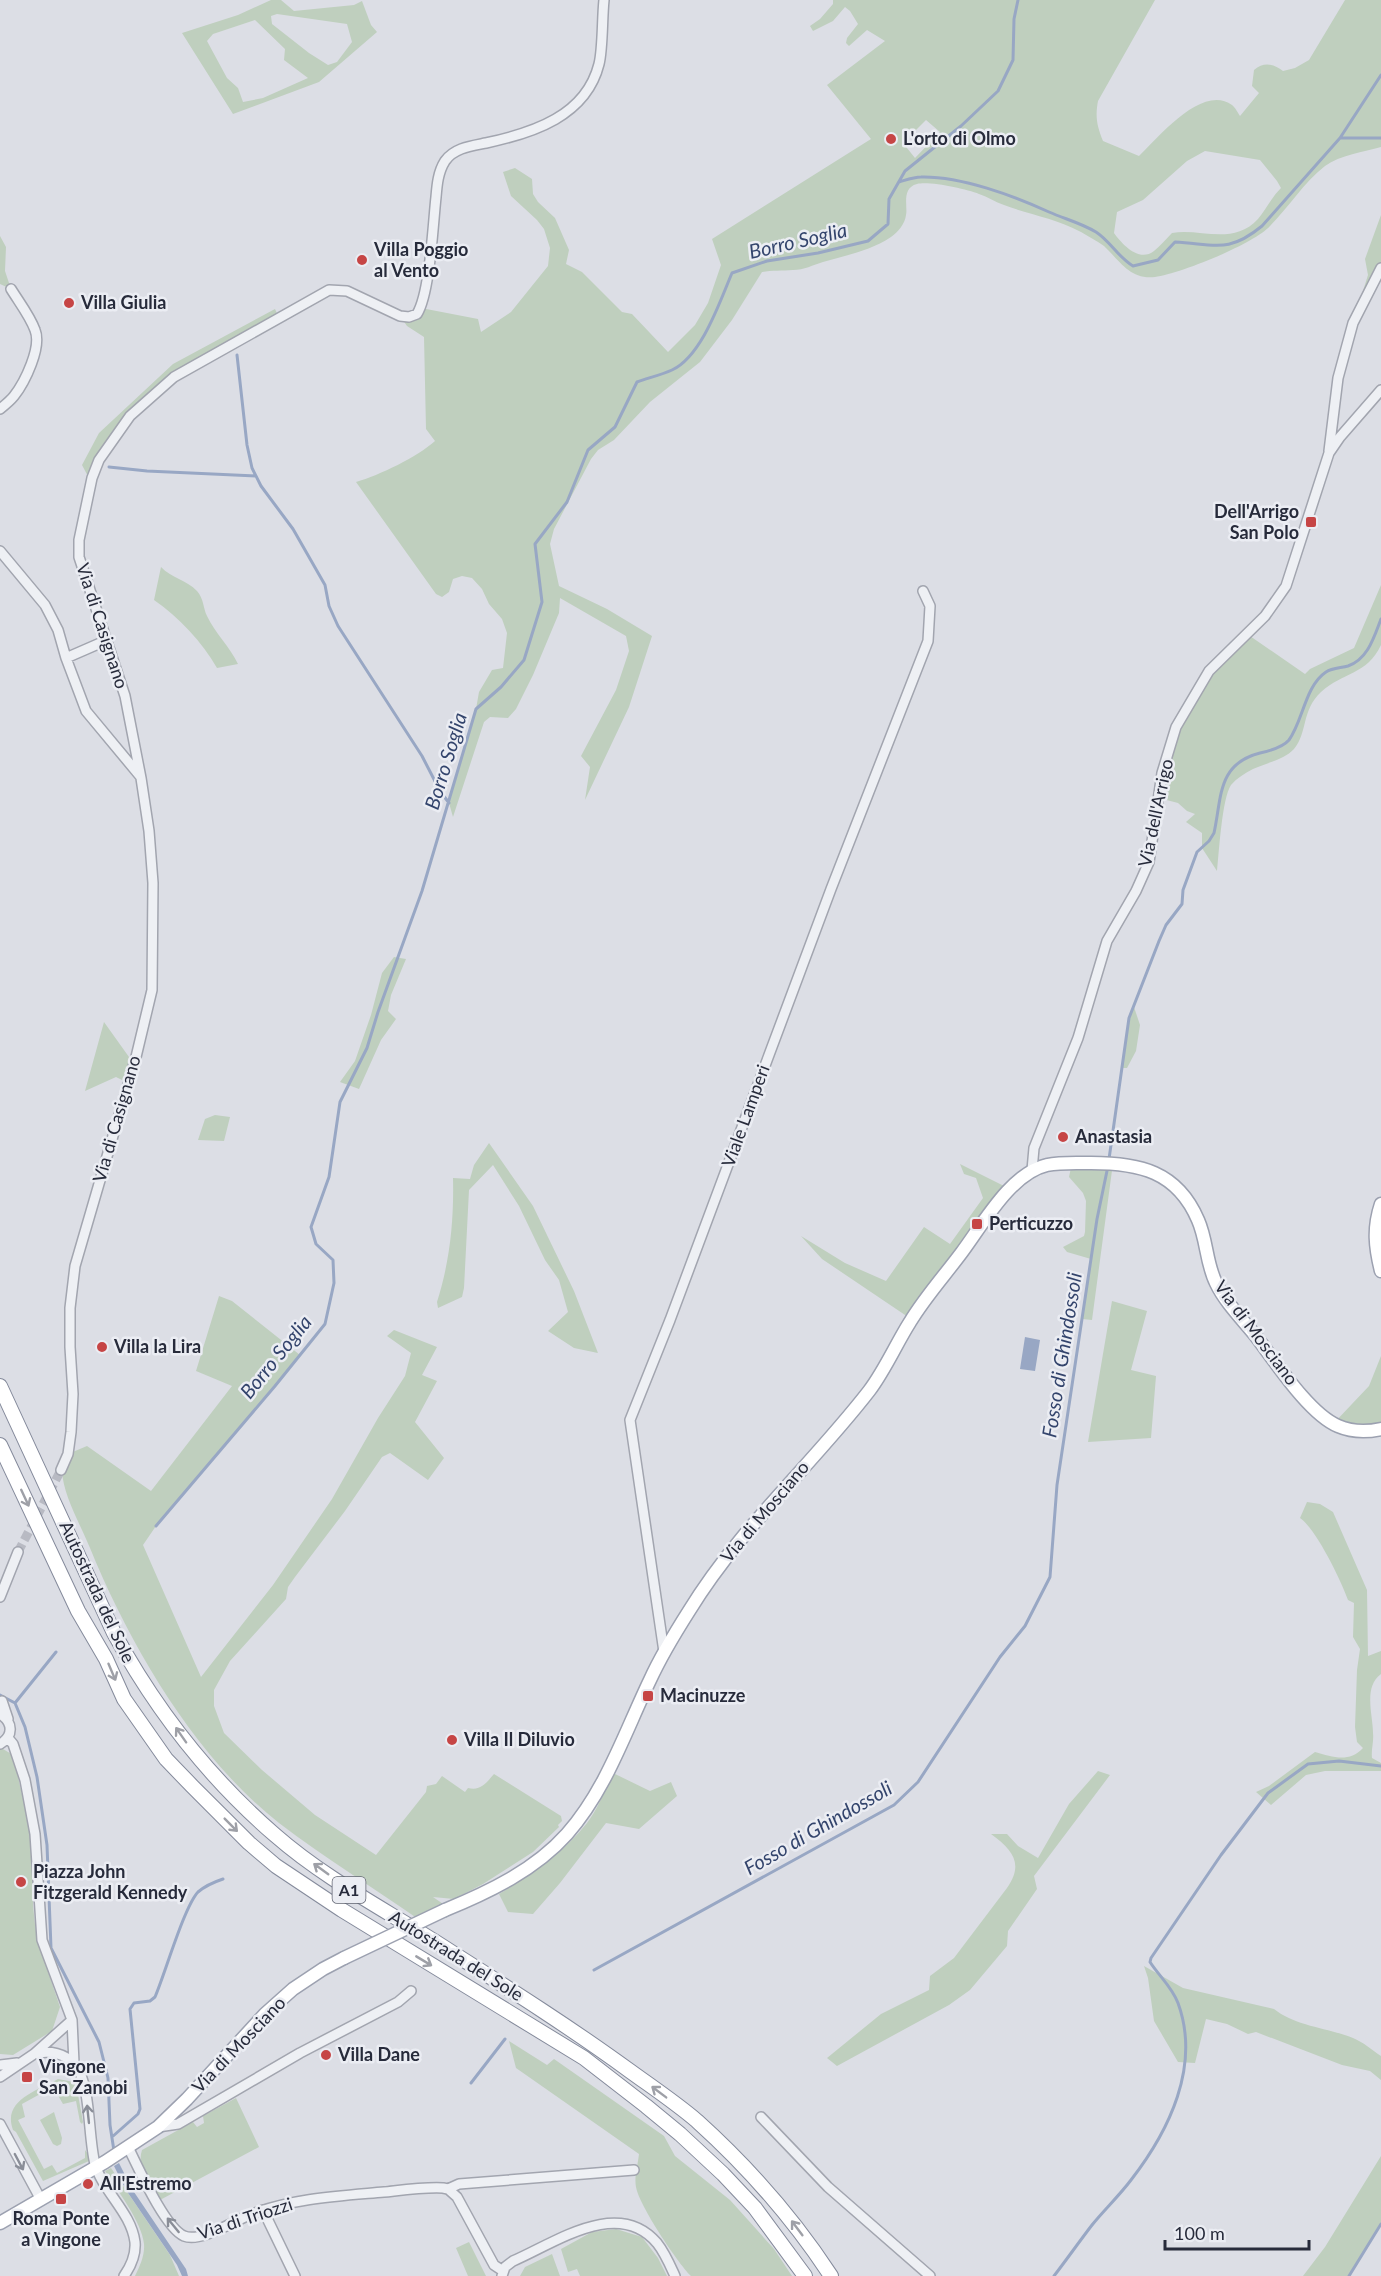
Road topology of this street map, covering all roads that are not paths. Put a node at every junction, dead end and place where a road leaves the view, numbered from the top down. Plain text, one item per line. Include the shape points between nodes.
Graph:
1 (604, 0) edge
2 (1381, 268) edge
3 (11, 289) dead end
4 (1381, 390) edge
5 (0, 409) edge
6 (1329, 453) junction
7 (0, 551) edge
8 (923, 591) dead end
9 (105, 641) junction
10 (66, 658) junction
11 (141, 778) junction
12 (1032, 1170) junction
13 (1381, 1204) edge
14 (1381, 1271) edge
15 (0, 1386) edge
16 (1381, 1429) edge
17 (0, 1445) edge
18 (61, 1470) tunnel mouth
19 (18, 1552) tunnel mouth
20 (0, 1597) edge
21 (664, 1652) junction
22 (1, 1700) edge
23 (0, 1714) edge
24 (8, 1721) junction
25 (4, 1741) edge
26 (411, 1991) dead end
27 (72, 2020) junction
28 (34, 2054) junction
29 (22, 2062) junction
30 (74, 2063) junction
31 (0, 2065) edge
32 (0, 2077) edge
33 (761, 2117) dead end
34 (0, 2124) edge
35 (158, 2127) junction
36 (128, 2147) junction
37 (100, 2164) junction
38 (634, 2170) dead end
39 (448, 2188) junction
40 (40, 2198) junction
41 (263, 2210) junction
42 (0, 2223) edge
43 (502, 2274) edge
44 (124, 2276) edge
45 (295, 2276) edge
46 (675, 2276) edge
47 (806, 2276) edge
48 (831, 2276) edge
49 (930, 2276) edge

1 - 9 street, Via di Casignano via 600,62 592,85 574,108 521,135 468,146 446,159 438,179 425,294 417,314 400,316 347,291 329,290 174,376 124,424 99,460 92,478 79,540 79,557
2 - 6 street via 1353,323 1338,378
3 - 5 street via 36,332 35,347 32,363 14,397
4 - 6 street, Via dell'Arrigo
6 - 12 street, Via dell'Arrigo via 1286,586 1265,616 1209,671 1176,727 1162,773 1149,862 1137,891 1107,941 1078,1038 1034,1148
7 - 10 street via 45,605
8 - 21 street, Viale Lamperi via 930,606 928,641 630,1420
9 - 10 street
9 - 11 street, Via di Casignano via 125,696
10 - 11 street via 86,711
11 - 18 street, Via di Casignano via 153,883 152,990 75,1266 70,1308 71,1432
12 - 16 main road, Via di Mosciano via 1061,1163 1113,1163 1145,1168 1162,1177 1186,1198 1201,1225 1215,1282 1310,1405 1337,1426
12 - 21 main road, Via di Mosciano via 1005,1195 911,1319 870,1388 724,1558
13 - 14 main road via 1375,1222
48 -> 15 highway, Autostrada del Sole / A1 via 769,2192 695,2119 595,2045 346,1888 277,1837 234,1798 192,1751 136,1672 114,1633
17 -> 47 highway, Autostrada del Sole / A1 via 124,1699 166,1759 276,1866 584,2058 646,2106 723,2174 755,2208
19 - 20 street
21 - 35 main road, Via di Mosciano, bridge via 608,1771 570,1831 537,1861 504,1883 344,1958 293,1989
22 - 24 street
23 - 24 street
24 - 25 street via 11,1730
25 - 27 street via 13,1744 25,1780 35,1833 42,1940
26 - 35 street via 398,2002 178,2124
27 - 28 street
27 - 30 street
28 - 29 street
28 - 30 street via 56,2053
29 - 31 street
29 - 32 street
37 -> 30 street via 91,2142 84,2080
33 - 49 street via 828,2187
34 -> 40 street
35 - 36 main road, Via di Mosciano
36 - 37 main road, Via di Mosciano
41 -> 36 street, Via di Triozzi via 203,2236 184,2236 162,2211
37 - 40 main road, Via di Mosciano
37 - 44 street via 135,2242 134,2256
38 - 39 street, Via di Triozzi
39 - 41 street, Via di Triozzi via 322,2197
39 - 43 street
40 - 42 main road, Via di Mosciano
41 - 45 street
43 - 46 street via 513,2261 588,2227 617,2222 633,2226 656,2242

